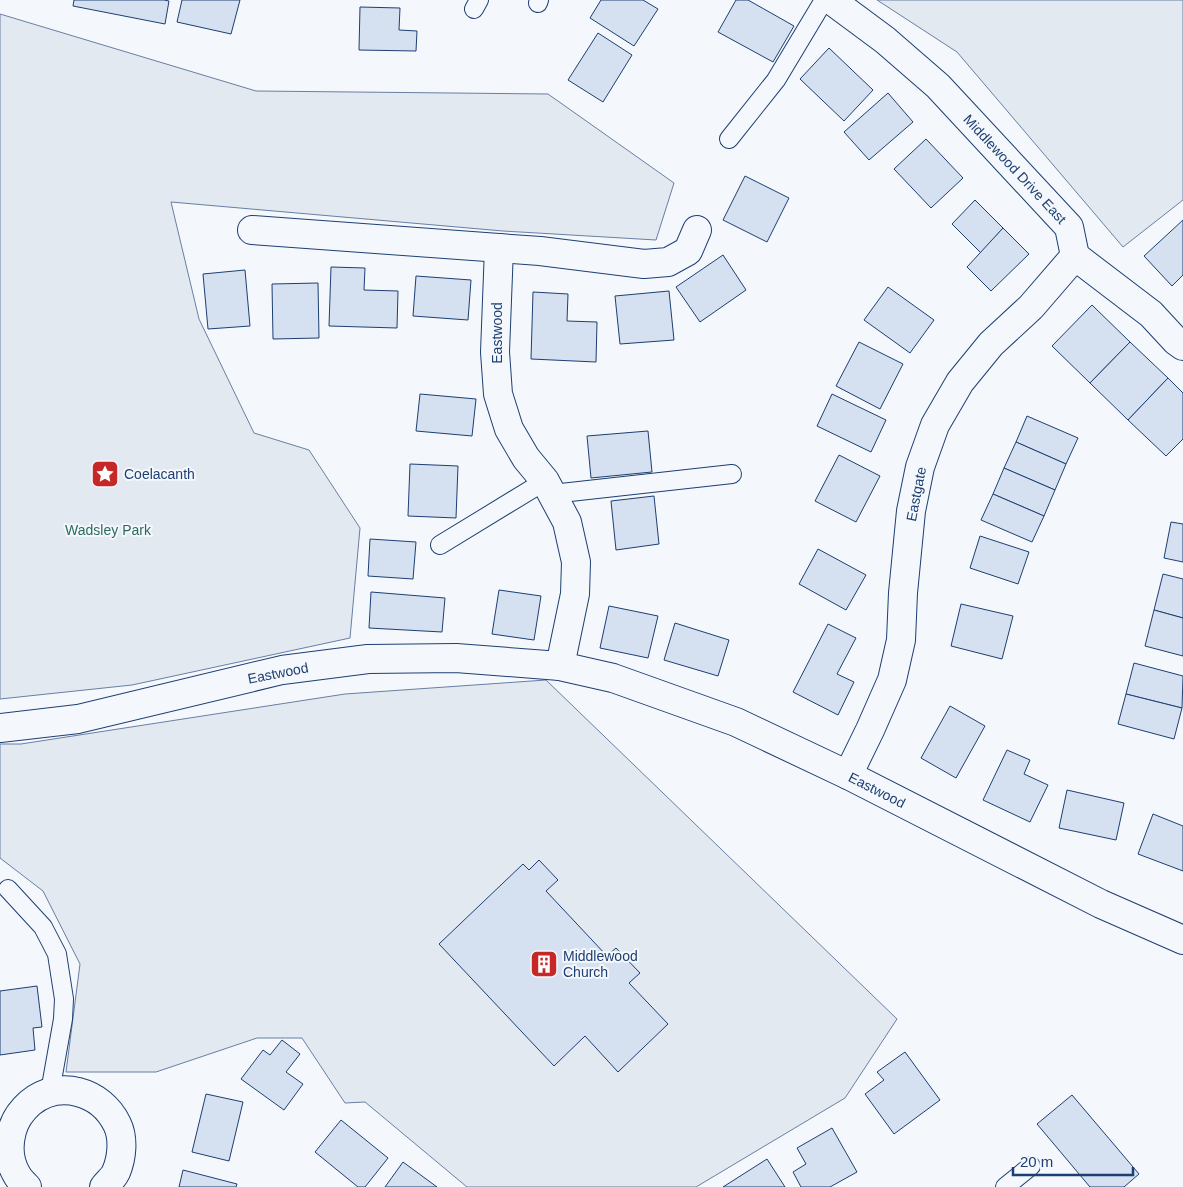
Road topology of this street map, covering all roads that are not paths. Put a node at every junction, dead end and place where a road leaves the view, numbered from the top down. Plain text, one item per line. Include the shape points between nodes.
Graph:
1 (824, 0) edge
2 (831, 0) edge
3 (729, 139) dead end
4 (252, 230) dead end
5 (697, 230) dead end
6 (499, 248) junction
7 (1075, 256) junction
8 (1183, 346) edge
9 (732, 474) dead end
10 (548, 487) junction
11 (440, 545) dead end
12 (560, 666) junction
13 (0, 728) edge
14 (848, 775) junction
15 (8, 889) dead end
16 (1183, 940) edge
17 (50, 1092) junction
18 (1031, 1166) dead end
19 (27, 1187) edge
20 (104, 1187) edge
21 (1005, 1187) edge

1 - 3 lane via 776,80
2 - 7 street, Middlewood Drive East via 885,40 938,86 1069,227
4 - 6 street
5 - 6 street via 688,251 660,263
6 - 10 street, Eastwood via 495,352 498,394 509,429
7 - 8 street via 1151,314
7 - 14 street, Eastgate via 1031,307 991,344 960,382 935,425 920,467 911,511 901,640 892,680
9 - 10 lane
10 - 11 lane
10 - 12 street, Eastwood via 567,522 576,562 575,594
12 - 13 street, Eastwood via 456,658 368,659 282,670 78,719
12 - 14 street, Eastwood via 613,678 736,722
14 - 16 street, Eastwood via 1101,904
15 - 17 lane via 43,927 57,954 64,999 63,1019
17 - 19 street via 37,1097 22,1110 14,1123 9,1142 10,1157 17,1175
17 - 20 street via 84,1092 106,1107 118,1124 122,1154 116,1174
18 - 21 lane

